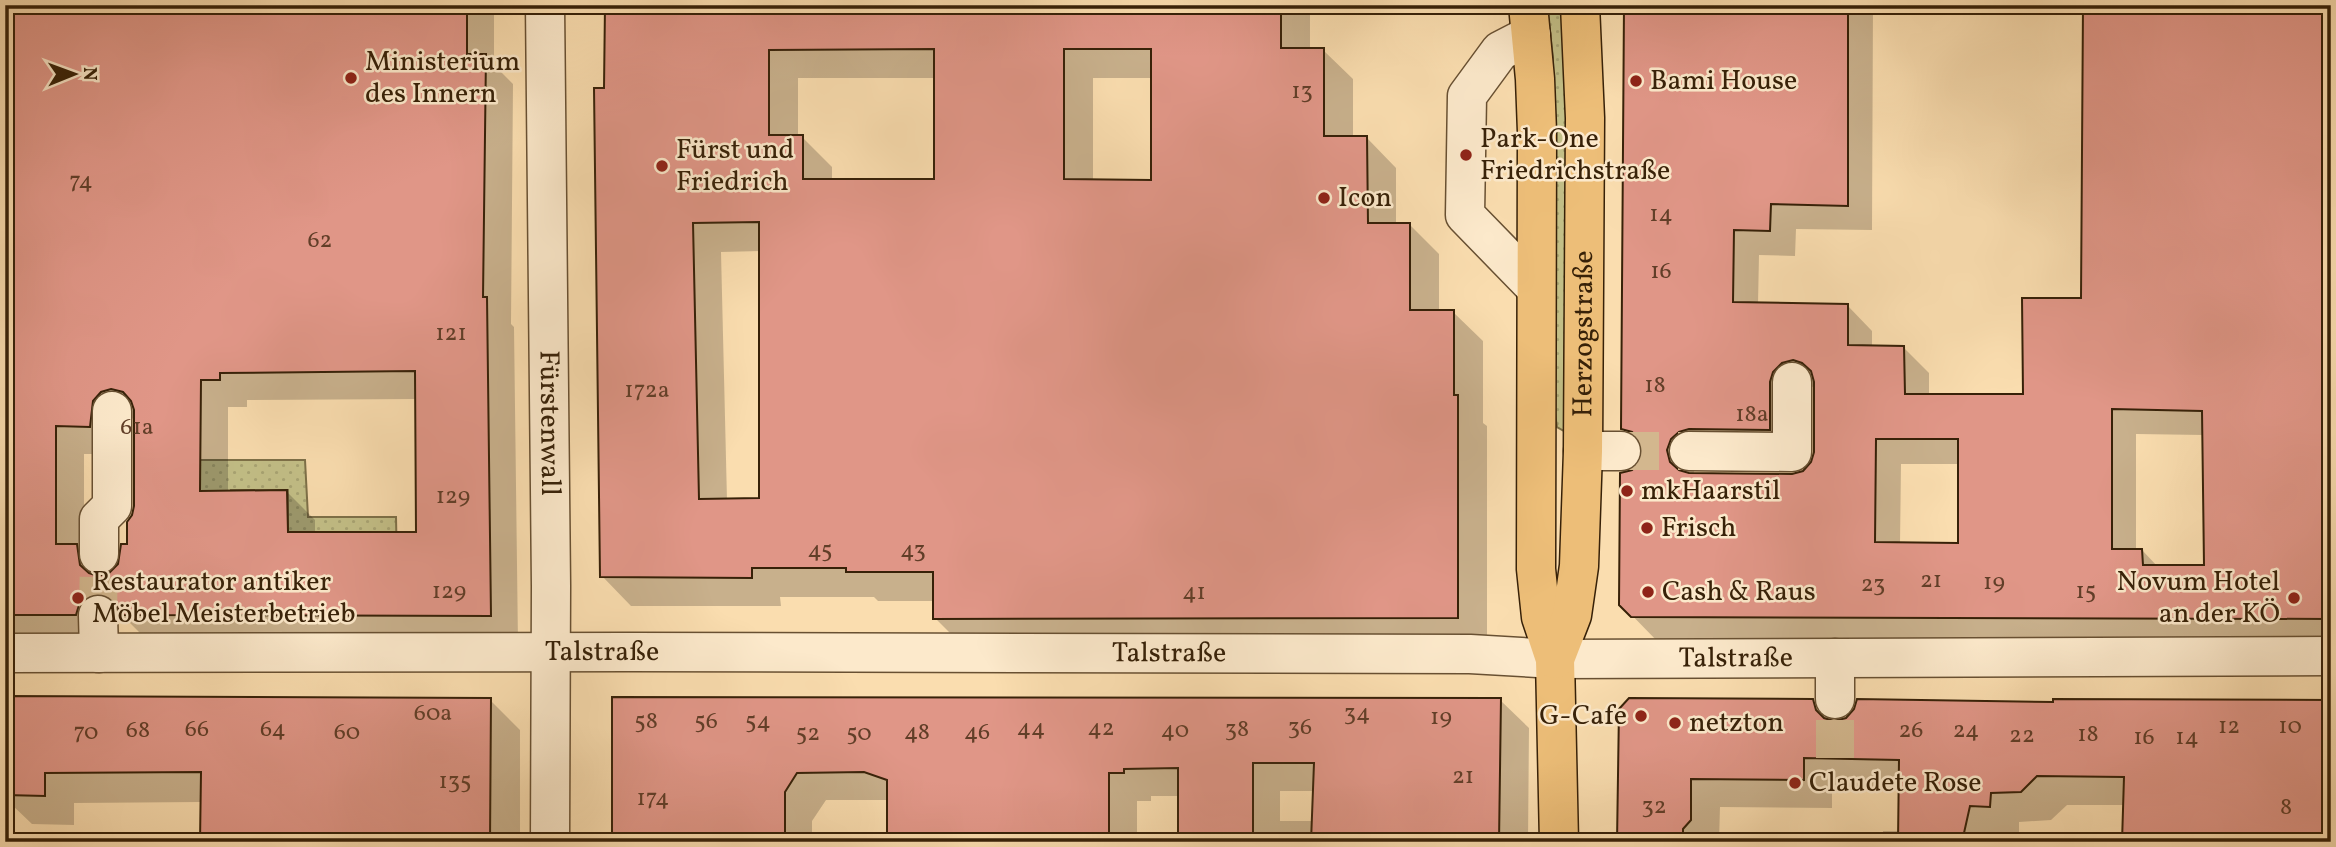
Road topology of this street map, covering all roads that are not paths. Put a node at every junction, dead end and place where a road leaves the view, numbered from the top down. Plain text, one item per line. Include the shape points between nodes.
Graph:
1 (545, 5) edge
2 (1580, 5) edge
3 (1530, 20) edge
4 (1536, 288) junction
5 (1792, 382) dead end
6 (112, 411) dead end
7 (1583, 451) junction
8 (1620, 451) tunnel mouth
9 (1689, 451) tunnel mouth
10 (99, 554) tunnel mouth
11 (98, 615) tunnel mouth
12 (551, 652) junction
13 (5, 653) edge
14 (99, 653) junction
15 (2331, 656) edge
16 (1835, 658) junction
17 (1555, 659) junction
18 (1835, 699) tunnel mouth
19 (550, 842) edge
20 (1559, 842) edge

1 - 12 street, Fürstenwall
2 - 7 main road, Herzogstraße via 1585,118
3 - 4 main road, Herzogstraße via 1537,132
3 - 4 street via 1467,96 1465,215
4 - 17 main road, Herzogstraße via 1536,569 1541,618
5 - 9 street via 1792,452
6 - 10 street via 112,506 99,519
7 - 8 street
7 - 17 main road, Herzogstraße via 1572,615
11 - 14 street
12 - 14 street, Talstraße
12 - 17 street, Talstraße via 1470,654
12 - 19 street, Fürstenwall
13 - 14 street, Talstraße
15 - 16 street, Talstraße
16 - 17 street, Talstraße
16 - 18 street
17 - 20 main road, Herzogstraße

